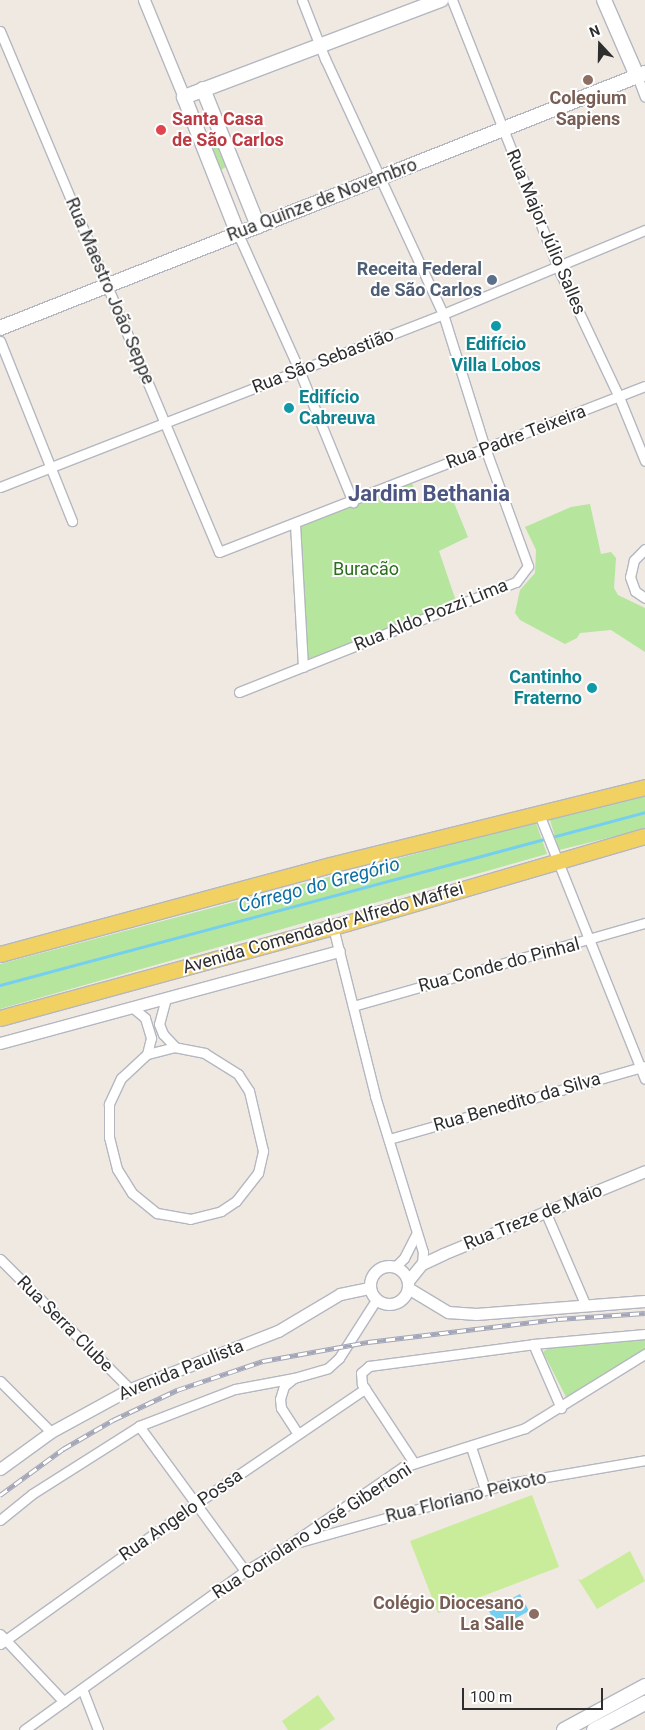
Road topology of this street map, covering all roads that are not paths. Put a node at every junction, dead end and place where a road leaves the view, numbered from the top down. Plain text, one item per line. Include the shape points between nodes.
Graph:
1 (144, 0) edge
2 (302, 0) edge
3 (441, 0) edge
4 (452, 0) edge
5 (604, 0) edge
6 (0, 31) edge
7 (320, 46) junction
8 (5, 57) edge
9 (641, 75) edge
10 (203, 89) junction
11 (184, 97) junction
12 (645, 97) edge
13 (212, 111) junction
14 (192, 120) junction
15 (504, 130) junction
16 (381, 177) junction
17 (251, 208) junction
18 (230, 216) junction
19 (258, 226) junction
20 (645, 230) edge
21 (238, 234) junction
22 (558, 268) junction
23 (107, 286) junction
24 (443, 314) junction
25 (0, 328) edge
26 (0, 341) edge
27 (299, 370) junction
28 (645, 386) edge
29 (619, 397) junction
30 (166, 422) junction
31 (485, 448) junction
32 (645, 461) edge
33 (50, 467) junction
34 (0, 487) edge
35 (353, 502) junction
36 (72, 522) dead end
37 (294, 524) junction
38 (645, 548) edge
39 (220, 552) joint
40 (645, 598) edge
41 (303, 667) junction
42 (239, 692) dead end
43 (645, 787) edge
44 (541, 820) junction
45 (645, 836) edge
46 (556, 857) junction
47 (645, 923) edge
48 (333, 927) junction
49 (591, 940) junction
50 (339, 951) junction
51 (0, 954) edge
52 (166, 998) junction
53 (353, 1006) junction
54 (132, 1007) junction
55 (0, 1018) edge
56 (0, 1043) edge
57 (175, 1047) junction
58 (148, 1054) junction
59 (643, 1066) edge
60 (645, 1079) edge
61 (388, 1139) junction
62 (645, 1171) edge
63 (545, 1211) junction
64 (418, 1234) junction
65 (0, 1259) edge
66 (422, 1264) junction
67 (395, 1267) junction
68 (408, 1285) junction
69 (370, 1288) junction
70 (376, 1300) junction
71 (645, 1301) edge
72 (585, 1304) junction
73 (645, 1334) edge
74 (533, 1344) junction
75 (645, 1354) edge
76 (294, 1378) junction
77 (0, 1380) edge
78 (130, 1389) junction
79 (365, 1389) junction
80 (561, 1408) junction
81 (139, 1426) junction
82 (51, 1432) junction
83 (298, 1434) junction
84 (471, 1447) junction
85 (645, 1460) edge
86 (414, 1464) junction
87 (0, 1470) edge
88 (485, 1489) junction
89 (194, 1505) junction
90 (0, 1520) edge
91 (289, 1545) junction
92 (245, 1571) junction
93 (2, 1639) edge
94 (645, 1686) edge
95 (83, 1691) junction
96 (64, 1702) junction
97 (645, 1703) edge
98 (24, 1730) edge
99 (98, 1730) edge
100 (564, 1730) edge
101 (594, 1730) edge

1 - 11 street
2 - 7 street, Rua Aldo Pozzi Lima
3 - 7 main road
4 - 15 street, Rua Major Júlio Salles
5 - 9 main road
6 - 8 street, Rua Maestro João Seppe
7 - 10 main road
7 - 16 street, Rua Aldo Pozzi Lima
8 - 23 street, Rua Maestro João Seppe
9 - 12 street
9 - 15 main road, Rua Quinze de Novembro
10 - 11 main road
10 - 13 main road
11 - 14 main road
13 - 14 main road via 196,109
13 - 17 main road
14 - 18 main road
15 - 16 main road, Rua Quinze de Novembro
15 - 22 street, Rua Major Júlio Salles
16 - 19 main road, Rua Quinze de Novembro
16 - 24 street, Rua Aldo Pozzi Lima
17 - 18 main road via 246,218
17 - 19 main road
18 - 21 main road
19 - 21 main road, Rua Quinze de Novembro
20 - 22 street, Rua São Sebastião
21 - 23 main road, Rua Quinze de Novembro
21 - 27 street
22 - 24 street, Rua São Sebastião
22 - 29 street, Rua Major Júlio Salles
23 - 25 main road, Rua Quinze de Novembro
23 - 30 street, Rua Maestro João Seppe
24 - 27 street, Rua São Sebastião
24 - 31 street, Rua Aldo Pozzi Lima
26 - 33 street
27 - 30 street, Rua São Sebastião
27 - 35 street
28 - 29 street, Rua Padre Teixeira
29 - 31 street, Rua Padre Teixeira
29 - 32 street, Rua Major Júlio Salles
30 - 33 street, Rua São Sebastião
30 - 39 street, Rua Maestro João Seppe
31 - 35 street, Rua Padre Teixeira
31 - 41 street, Rua Aldo Pozzi Lima via 528,566 526,573 516,582
33 - 34 street, Rua São Sebastião
33 - 36 street
35 - 37 street, Rua Padre Teixeira
37 - 39 street, Rua Padre Teixeira
37 - 41 street
38 - 40 street via 634,560 630,577 635,591
41 - 42 street, Rua Aldo Pozzi Lima
43 - 44 main road
44 - 46 street
44 - 51 main road via 330,865
45 - 46 main road, Avenida Comendador Alfredo Maffei
46 - 48 main road, Avenida Comendador Alfredo Maffei
46 - 49 street
47 - 49 street, Rua Conde do Pinhal
48 - 50 street
48 - 55 main road, Avenida Comendador Alfredo Maffei
49 - 53 street, Rua Conde do Pinhal
49 - 59 street
50 - 52 street
50 - 53 street
52 - 54 street
52 - 57 street via 159,1024
53 - 61 street
54 - 56 street
54 - 58 street via 140,1012 150,1027
57 - 58 street
57 - 58 street via 205,1053 238,1074 249,1091 260,1132 263,1151 258,1173 236,1201 205,1218 174,1219 157,1213 132,1193 118,1169 109,1137 109,1104 121,1078
59 - 60 street
59 - 61 street, Rua Benedito da Silva
61 - 64 street
62 - 63 street, Rua Treze de Maio
63 - 66 street, Rua Treze de Maio
63 - 72 street
64 - 66 street via 423,1252
64 - 67 street
65 - 78 street, Rua Serra Clube
66 - 68 street, Rua Treze de Maio
67 - 68 street
67 - 69 street via 376,1270
68 - 70 street via 395,1303
68 - 72 street via 448,1312 476,1314
69 - 70 street
69 - 78 street, Avenida Paulista via 340,1294 278,1331
70 - 76 street via 340,1358 318,1373
71 - 72 street
73 - 74 street
74 - 79 street via 375,1363 361,1374
74 - 80 street
75 - 80 street, Rua Coriolano José Gibertoni
76 - 81 street, Avenida Paulista via 235,1390
76 - 83 street via 284,1386 280,1399 281,1408
77 - 82 street
78 - 82 street, Avenida Paulista
79 - 83 street, Rua Angelo Possa
79 - 86 street
80 - 84 street, Rua Coriolano José Gibertoni via 525,1428
81 - 89 street
81 - 90 street, Avenida Paulista via 32,1494
82 - 87 street, Avenida Paulista
83 - 89 street, Rua Angelo Possa
84 - 86 street, Rua Coriolano José Gibertoni
84 - 88 street
85 - 88 street, Rua Floriano Peixoto
86 - 91 street, Rua Coriolano José Gibertoni via 403,1467
88 - 91 street, Rua Floriano Peixoto
89 - 92 street
89 - 93 street, Rua Angelo Possa
91 - 92 street, Rua Coriolano José Gibertoni
92 - 95 street, Rua Coriolano José Gibertoni
93 - 96 street
94 - 100 main road
95 - 96 street, Rua Coriolano José Gibertoni
95 - 99 street
96 - 98 street, Rua Coriolano José Gibertoni
97 - 101 main road

